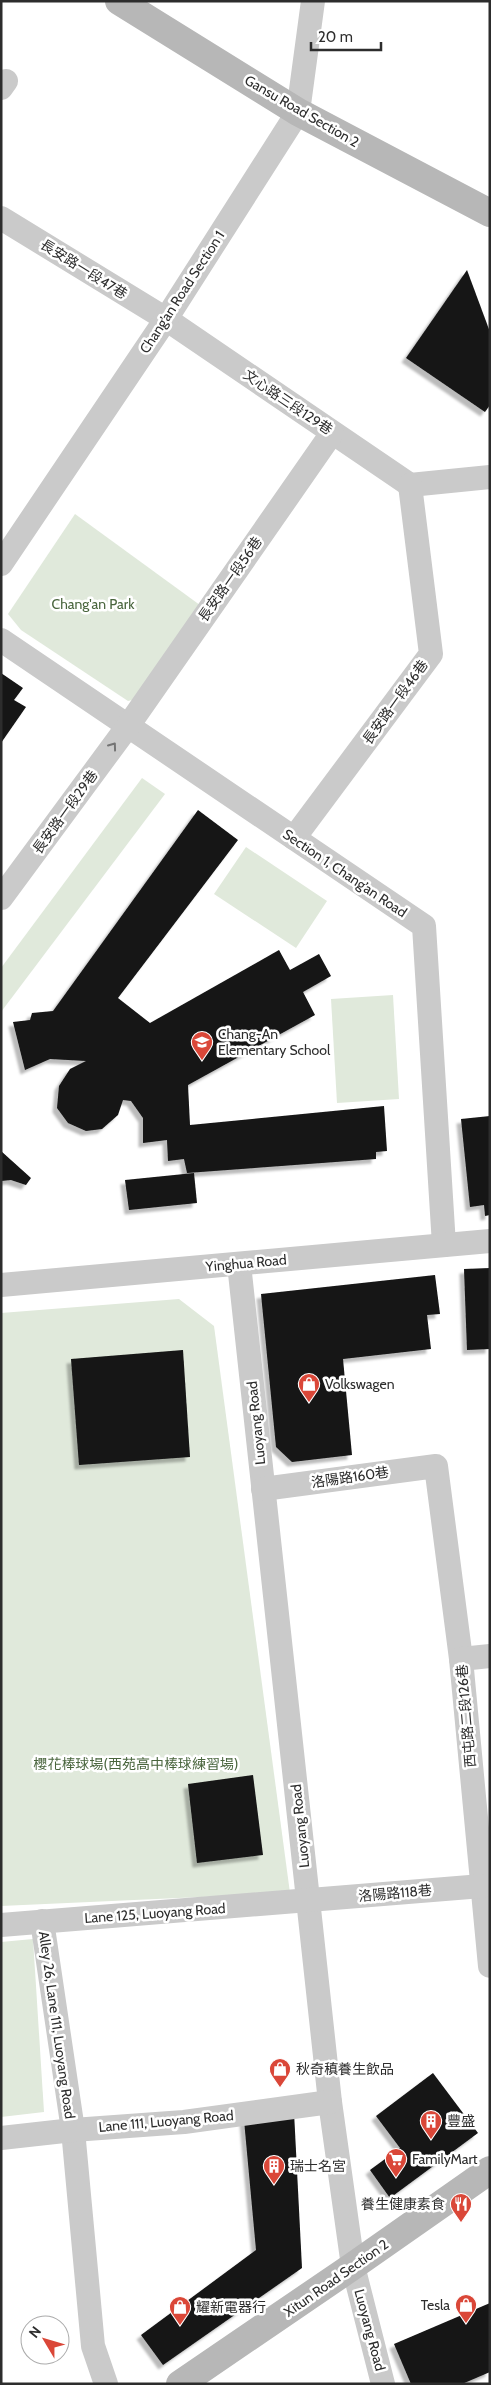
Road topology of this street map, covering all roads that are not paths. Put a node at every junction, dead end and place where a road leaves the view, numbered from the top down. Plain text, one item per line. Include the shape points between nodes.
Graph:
1 (119, 1) edge
2 (313, 1) edge
3 (298, 112) junction
4 (490, 213) edge
5 (1, 218) edge
6 (166, 320) junction
7 (332, 433) junction
8 (490, 477) edge
9 (410, 485) junction
10 (1, 564) edge
11 (1, 640) edge
12 (128, 726) junction
13 (294, 838) junction
14 (1, 898) edge
15 (490, 1241) edge
16 (444, 1245) junction
17 (239, 1264) junction
18 (1, 1285) edge
19 (436, 1466) joint
20 (263, 1489) junction
21 (490, 1656) edge
22 (461, 1659) junction
23 (482, 1886) junction
24 (308, 1900) junction
25 (42, 1921) junction
26 (1, 1924) edge
27 (490, 1966) edge
28 (330, 2102) junction
29 (72, 2130) junction
30 (1, 2138) edge
31 (490, 2170) edge
32 (353, 2266) junction
33 (106, 2384) edge
34 (180, 2384) edge
35 (384, 2384) edge

1 - 3 street, Gansu Road Section 2
2 - 3 street, Chang’an Road Section 1
3 - 4 street, Gansu Road Section 2
3 - 6 street, Chang’an Road Section 1
5 - 6 street, 長安路一段47巷
6 - 7 street, 文心路三段129巷
6 - 10 street, Chang’an Road Section 1
7 - 9 street, 文心路三段129巷
7 - 12 street, 長安路一段56巷
8 - 9 street
9 - 13 street, 長安路一段46巷 via 431,654
11 - 12 street, Section 1, Chang’an Road
12 - 13 street, Section 1, Chang’an Road
14 -> 12 street, 長安路一段29巷
13 - 16 street, Section 1, Chang’an Road via 424,926
15 - 16 street, Yinghua Road
16 - 17 street, Yinghua Road
17 - 18 street, Yinghua Road
17 - 20 street, Luoyang Road
19 - 20 street, 洛陽路160巷
19 - 22 street, 西屯路二段126巷
20 - 24 street, Luoyang Road
21 - 22 street
22 - 23 street, 西屯路二段126巷
23 - 24 street, 洛陽路118巷
23 - 27 street, 西屯路二段126巷
24 - 25 street, Lane 125, Luoyang Road
24 - 28 street, Luoyang Road
25 - 26 street, Lane 125, Luoyang Road
25 - 29 street, Alley 26, Lane 111, Luoyang Road
28 - 29 street, Lane 111, Luoyang Road via 184,2122
28 - 32 street, Luoyang Road
29 - 30 street, Lane 111, Luoyang Road
29 - 33 street, Alley 26, Lane 111, Luoyang Road via 93,2346
31 - 32 street, Xitun Road Section 2
32 - 34 street, Xitun Road Section 2
32 - 35 street, Luoyang Road

